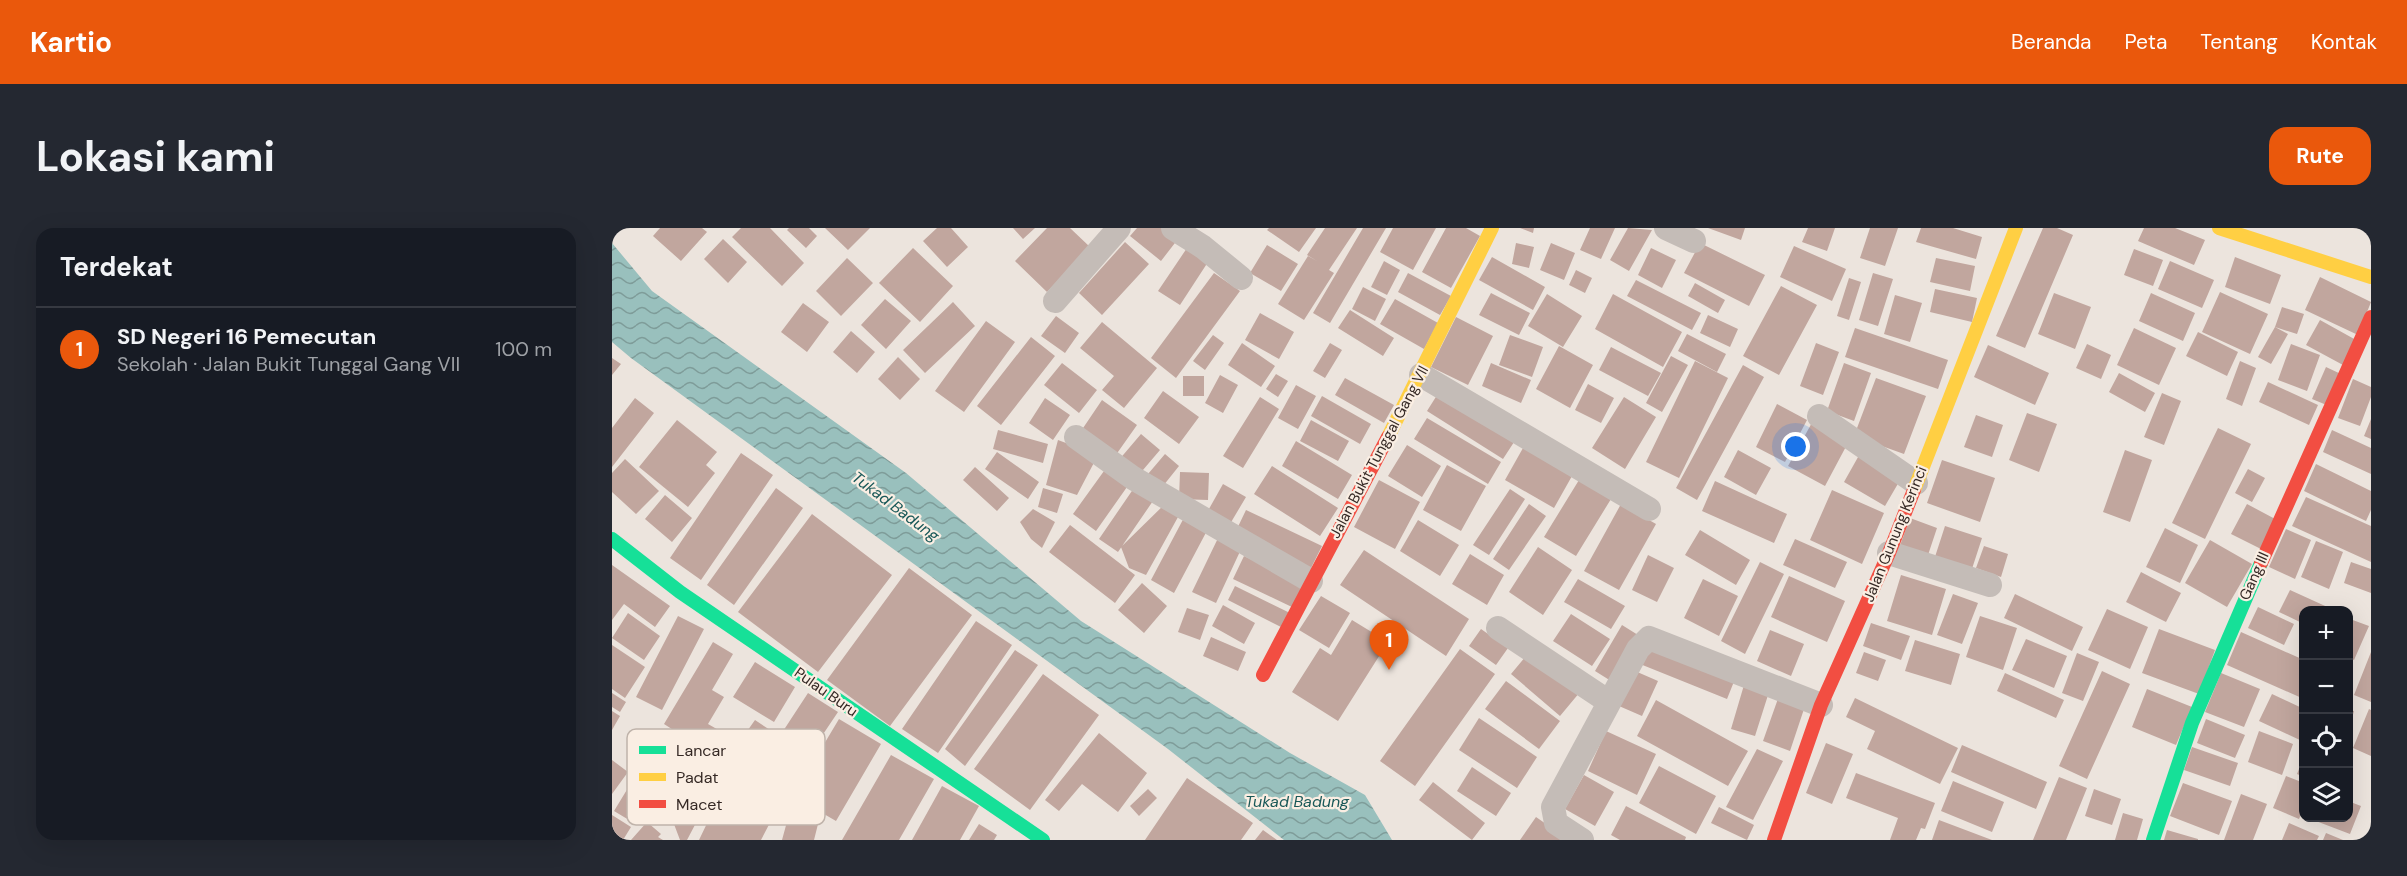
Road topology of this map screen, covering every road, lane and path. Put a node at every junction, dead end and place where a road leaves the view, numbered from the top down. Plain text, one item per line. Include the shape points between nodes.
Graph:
1 (1119, 228) edge
2 (1173, 228) edge
3 (1492, 228) edge
4 (1666, 228) edge
5 (2016, 228) edge
6 (2219, 228) edge
7 (2276, 237) edge
8 (1694, 241) dead end
9 (2371, 277) edge
10 (1241, 278) dead end
11 (1055, 301) dead end
12 (2371, 317) edge
13 (1421, 375) junction
14 (1819, 416) dead end
15 (1076, 437) dead end
16 (1916, 483) junction
17 (1649, 509) dead end
18 (612, 539) edge
19 (1889, 553) junction
20 (1311, 581) junction
21 (1990, 585) dead end
22 (1498, 628) dead end
23 (1263, 675) dead end
24 (1609, 702) junction
25 (1821, 705) junction
26 (1043, 840) edge
27 (1582, 840) edge
28 (1774, 840) edge
29 (2153, 840) edge

1 - 11 street
2 - 10 street
3 - 13 street, Jalan Bukit Tunggal Gang VII
4 - 8 street
5 - 16 street, Jalan Gunung Kerinci
6 - 7 street
7 - 9 street
12 - 29 street, Gang III via 2222,649 2192,723
13 - 17 street
13 - 20 street, Jalan Bukit Tunggal Gang VII
14 - 16 street
15 - 20 street via 1133,478
16 - 19 street, Jalan Gunung Kerinci
18 - 26 street, Pulau Buru via 680,592
19 - 21 street
19 - 25 street, Jalan Gunung Kerinci
20 - 23 street, Jalan Bukit Tunggal Gang VII
22 - 24 street
24 - 25 street via 1638,649 1649,638
24 - 27 street via 1553,807 1556,823
25 - 28 street, Jalan Gunung Kerinci

